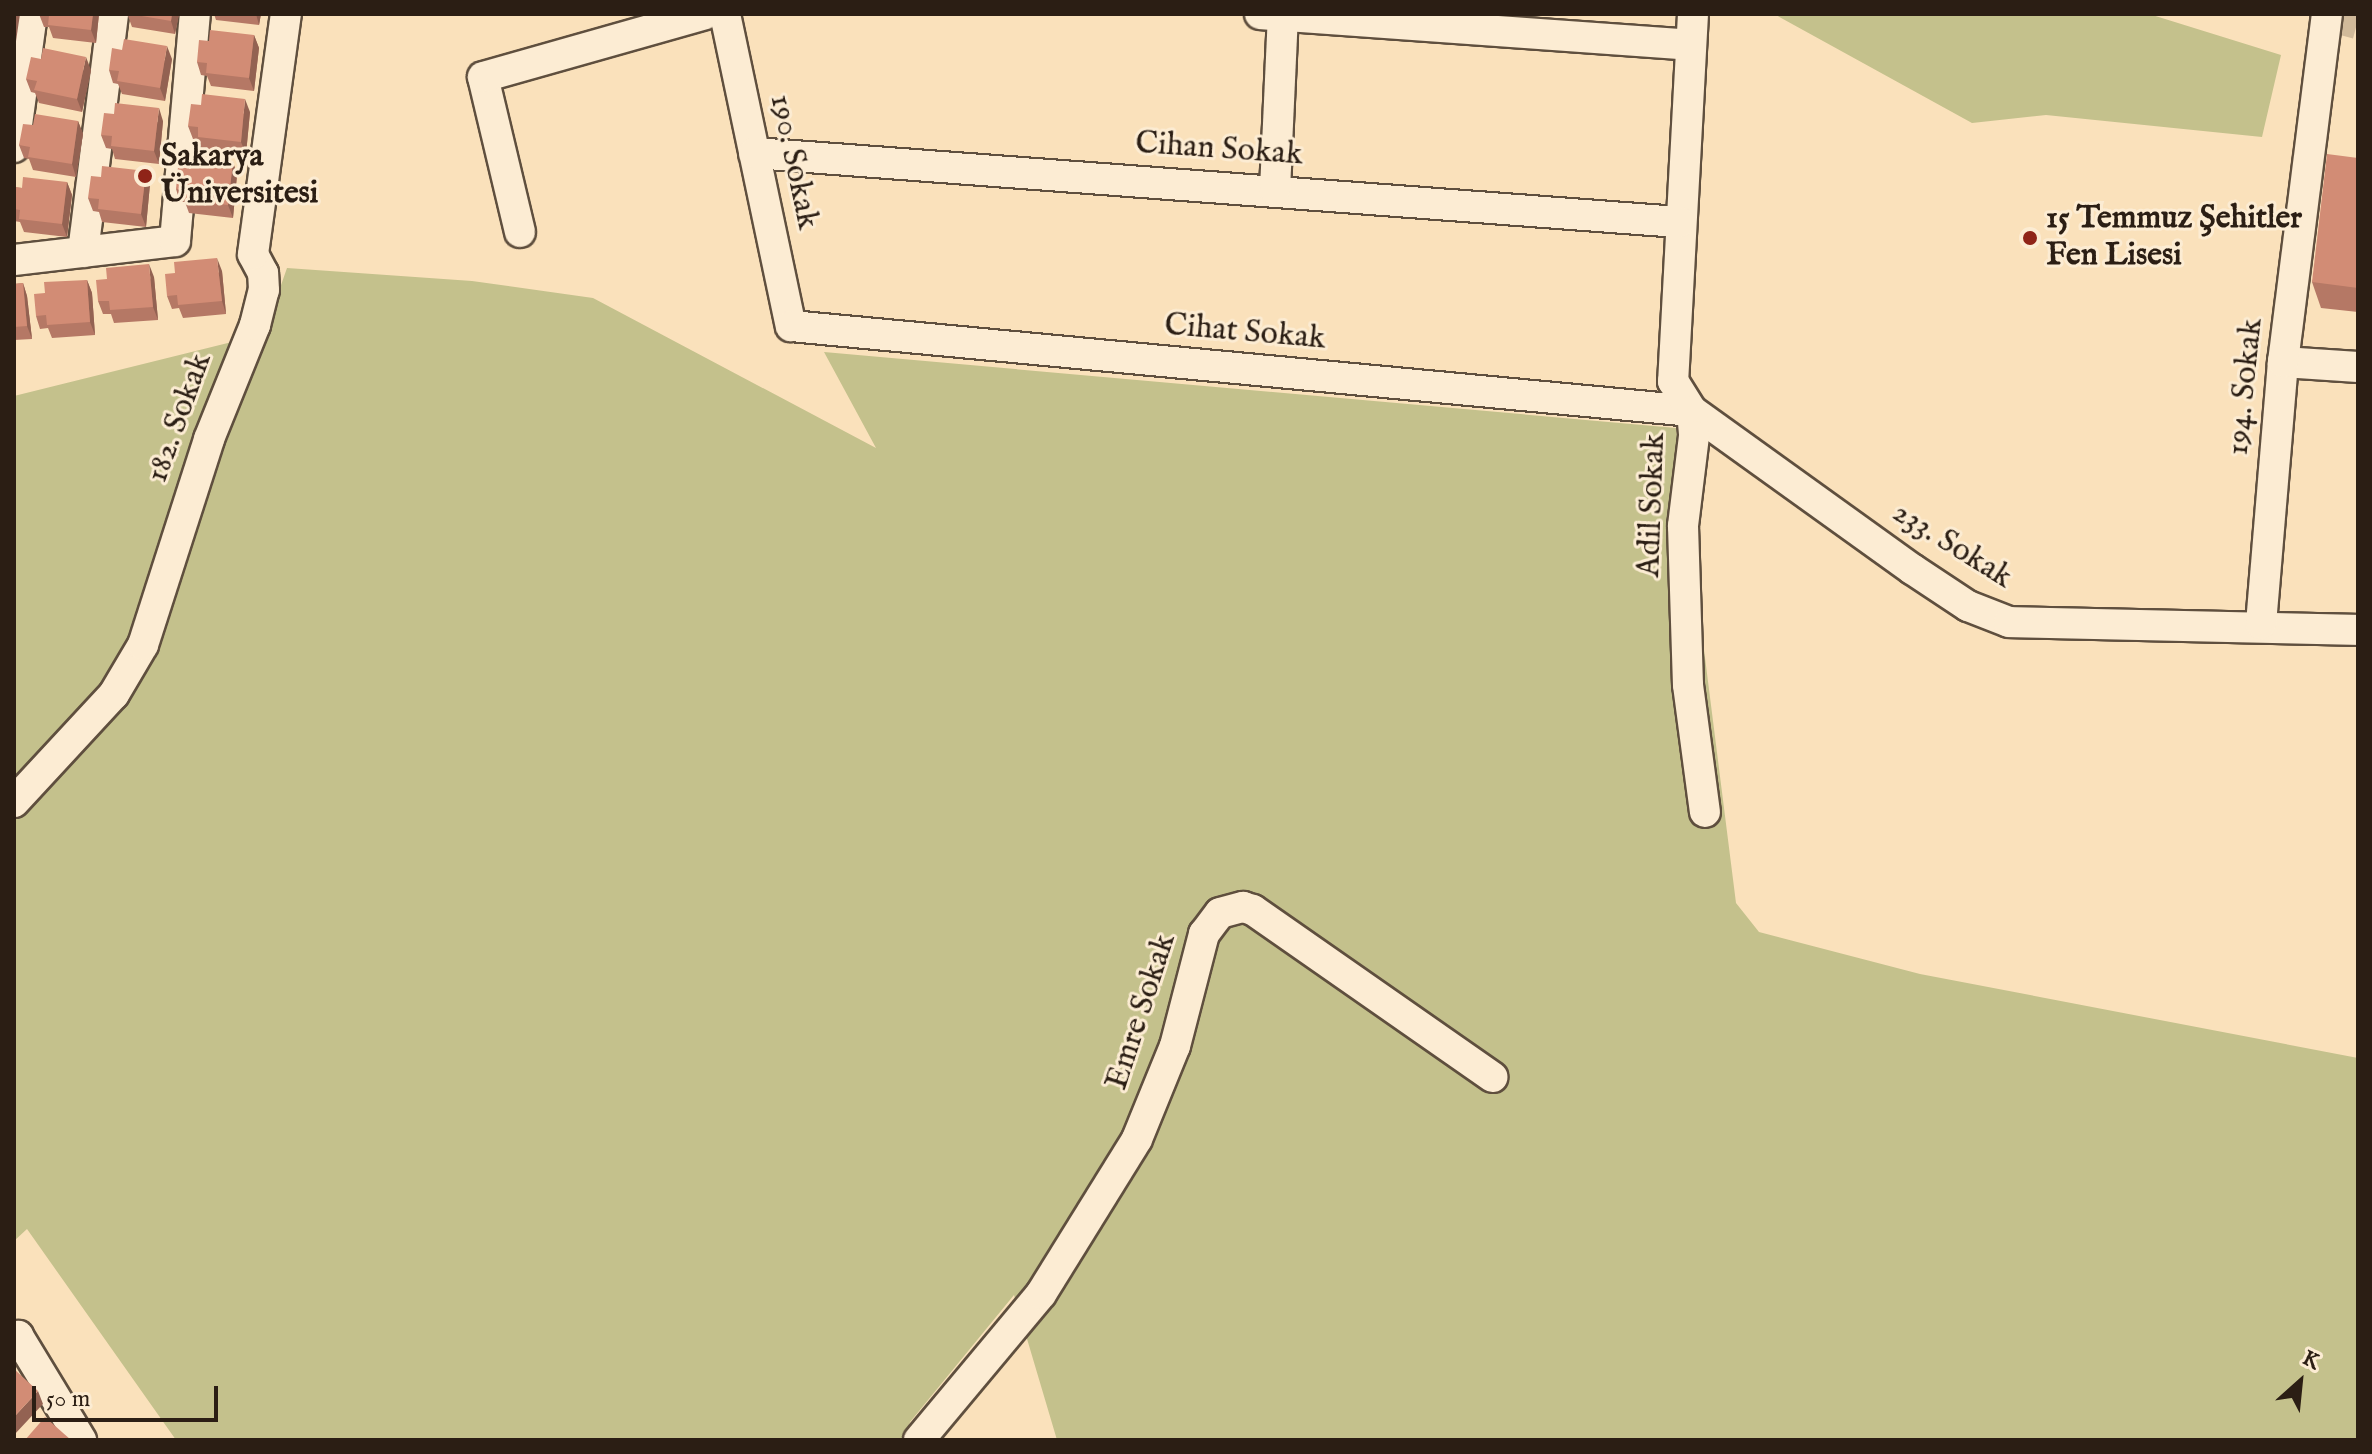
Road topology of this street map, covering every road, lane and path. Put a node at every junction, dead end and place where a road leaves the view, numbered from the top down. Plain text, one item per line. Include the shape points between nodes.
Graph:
1 (32, 14) edge
2 (113, 14) edge
3 (195, 14) edge
4 (286, 14) edge
5 (705, 14) edge
6 (725, 14) edge
7 (1693, 14) edge
8 (2327, 14) edge
9 (1275, 15) edge
10 (1689, 45) junction
11 (14, 147) edge
12 (754, 153) junction
13 (1275, 190) junction
14 (1679, 222) junction
15 (520, 232) dead end
16 (83, 252) junction
17 (14, 260) edge
18 (791, 326) joint
19 (2283, 362) junction
20 (2358, 367) edge
21 (1692, 411) junction
22 (2261, 624) junction
23 (2358, 630) edge
24 (14, 802) edge
25 (1705, 812) dead end
26 (1492, 1077) dead end
27 (16, 1338) edge
28 (81, 1440) edge
29 (919, 1440) edge

1 - 11 street
2 - 16 street
3 - 16 street via 175,241
4 - 24 street, 182. Sokak via 253,254 264,290 255,325 209,439 143,645 114,694
5 - 15 street via 483,77
6 - 12 street, 190. Sokak
7 - 10 street, Adil Sokak
8 - 19 street, 194. Sokak
9 - 10 street
9 - 13 street
10 - 14 street, Adil Sokak
12 - 13 street, Cihan Sokak
12 - 18 street, 190. Sokak
13 - 14 street, Cihan Sokak
14 - 21 street, Adil Sokak via 1673,381
16 - 17 street
18 - 21 street, Cihat Sokak
19 - 20 street
19 - 22 street, 194. Sokak
21 - 22 street, 233. Sokak via 1912,569 1968,606 2009,622
21 - 25 street, Adil Sokak via 1683,526 1687,653
22 - 23 street, 233. Sokak
26 - 29 street, Emre Sokak via 1253,910 1220,913 1204,934 1175,1046 1137,1139 1041,1294
27 - 28 street

